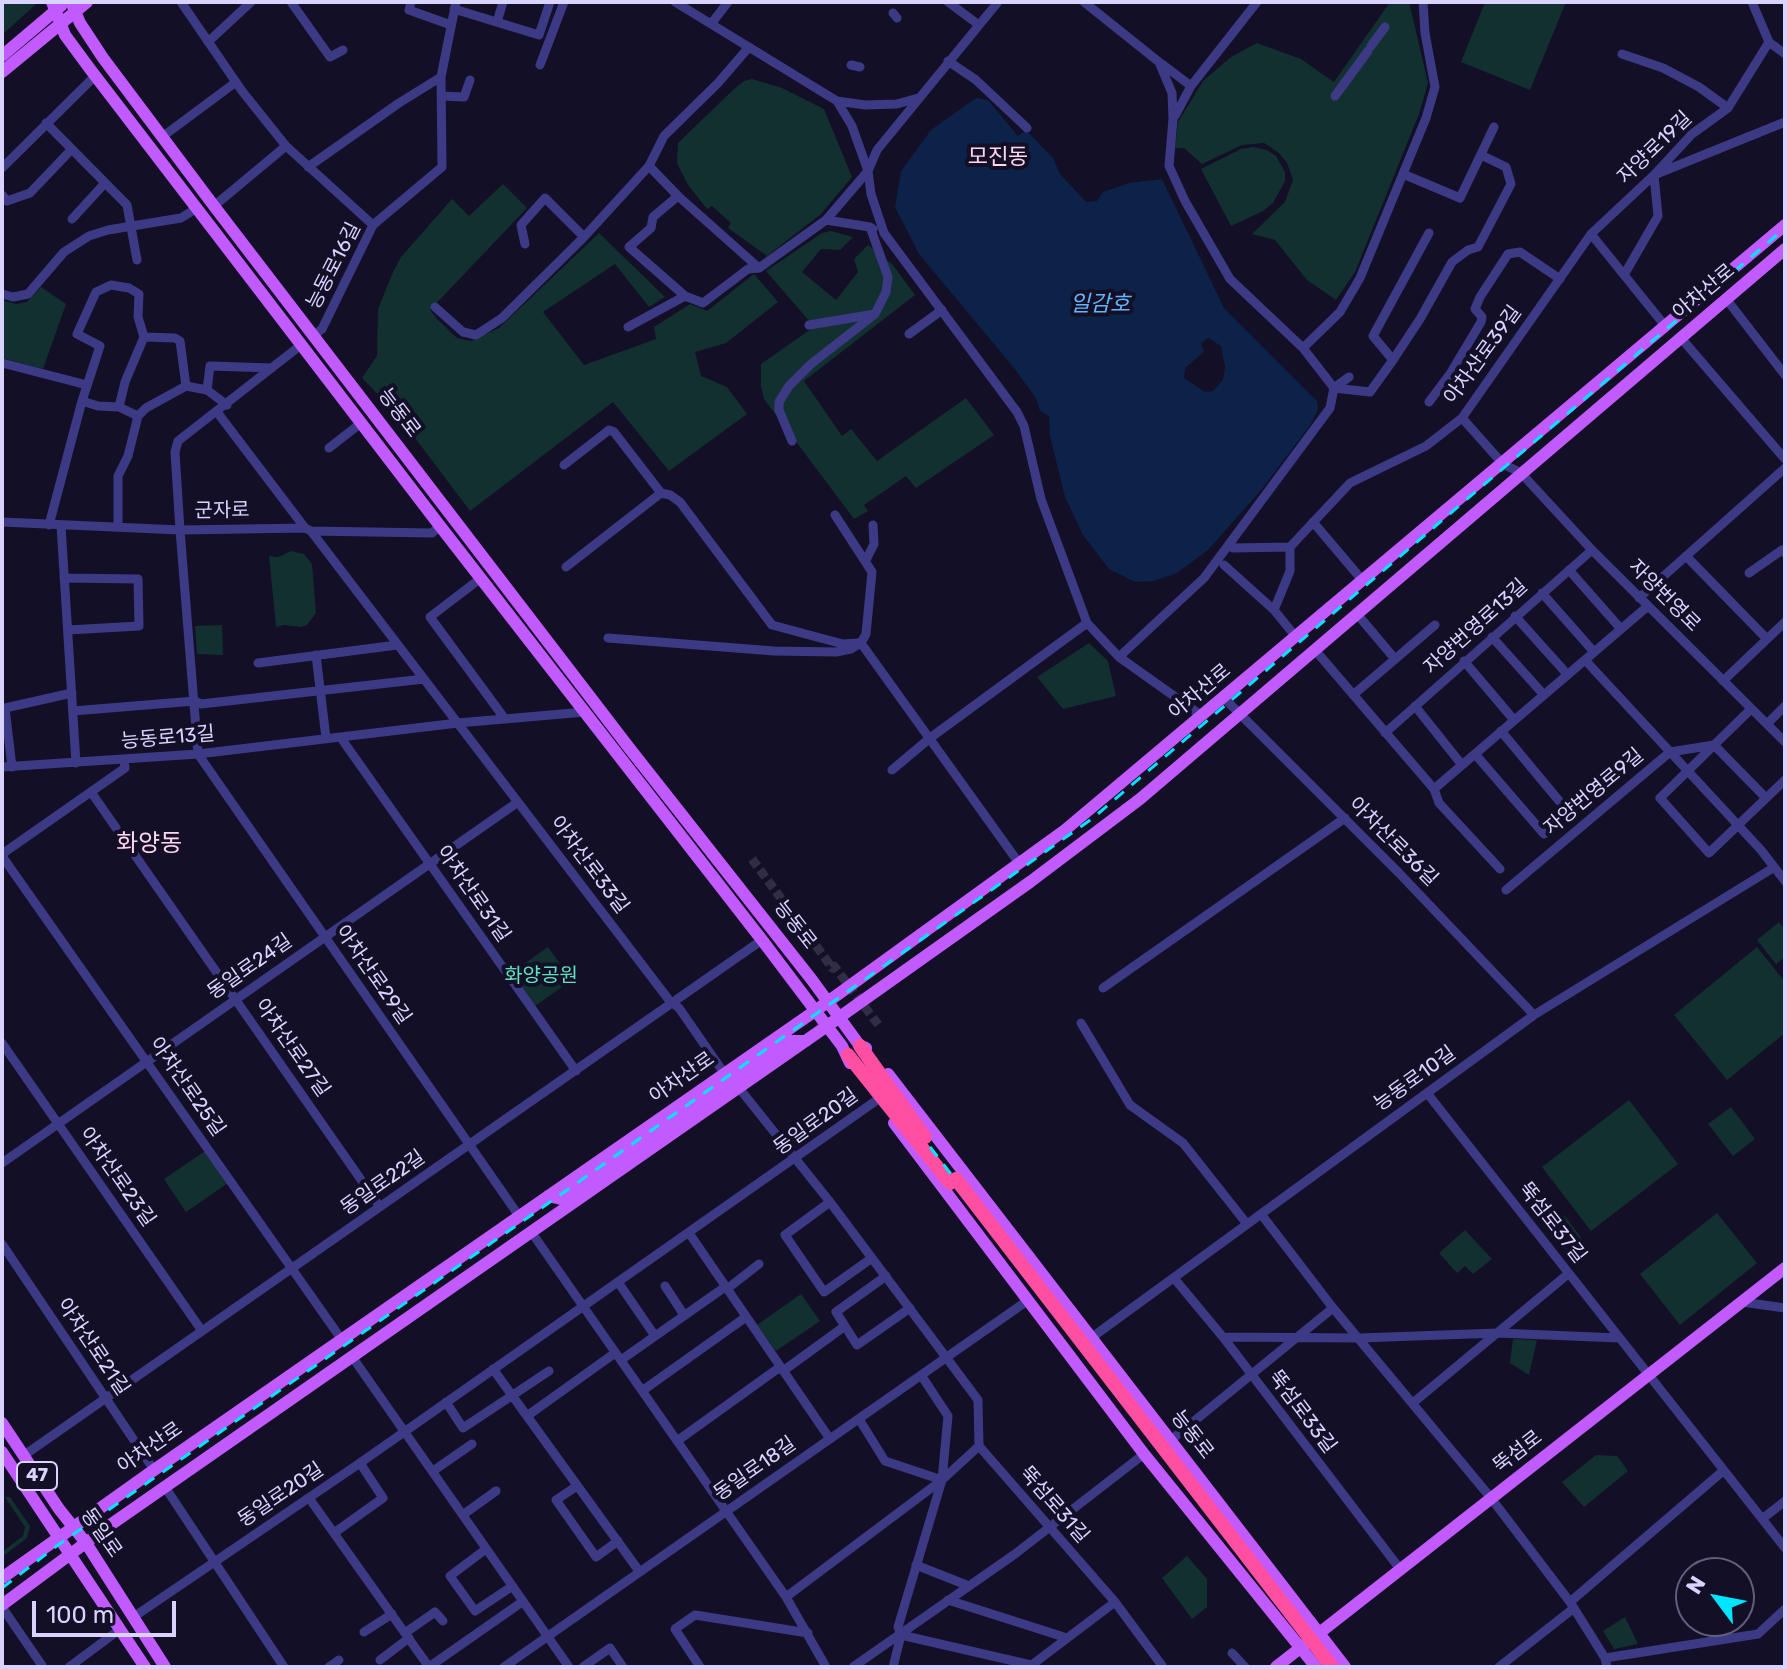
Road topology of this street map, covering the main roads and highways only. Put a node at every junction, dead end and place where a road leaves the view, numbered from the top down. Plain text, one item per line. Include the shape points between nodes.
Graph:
1 (87, 2) edge
2 (63, 8) edge
3 (2, 56) edge
4 (2, 72) edge
5 (1785, 225) edge
6 (1785, 249) edge
7 (314, 335) junction
8 (301, 345) junction
9 (619, 733) junction
10 (609, 743) junction
11 (828, 1002) junction
12 (815, 1011) junction
13 (840, 1017) junction
14 (794, 1025) junction
15 (827, 1026) junction
16 (790, 1041) junction
17 (806, 1041) junction
18 (854, 1051) junction
19 (953, 1181) junction
20 (556, 1203) junction
21 (1785, 1268) edge
22 (2, 1423) edge
23 (2, 1452) edge
24 (11, 1472) edge
25 (39, 1479) junction
26 (75, 1526) junction
27 (58, 1537) junction
28 (86, 1543) junction
29 (70, 1555) junction
30 (2, 1578) edge
31 (2, 1606) edge
32 (1319, 1633) junction
33 (1301, 1647) junction
34 (145, 1667) edge
35 (165, 1667) edge
36 (1276, 1667) edge
37 (1316, 1667) edge
38 (1324, 1667) edge
39 (1332, 1667) edge
40 (1345, 1667) edge

1 - 2 main road
2 - 3 main road
2 - 4 main road
2 - 7 main road, 능동로 via 80,23
2 - 8 main road, 능동로 via 65,35
5 - 11 main road, 아차산로 via 1107,796
6 - 13 main road, 아차산로 via 1140,799
7 - 8 main road
7 - 9 main road, 능동로
8 - 10 main road, 능동로
9 - 10 main road
9 - 11 main road, 능동로
10 - 12 main road, 능동로
11 - 12 main road, 아차산로
11 - 13 main road, 능동로
12 - 14 main road, 아차산로
12 - 15 main road, 능동로
13 - 15 main road, 아차산로
13 - 18 main road, 능동로
14 - 16 main road
14 - 20 main road, 아차산로
15 - 17 main road, 아차산로
15 - 18 main road, 능동로
16 - 17 main road
16 - 20 main road
17 - 20 main road, 아차산로
18 - 19 highway
18 - 32 main road, 능동로 via 869,1049
18 - 33 main road, 능동로 via 850,1066 1144,1454
19 - 38 highway
19 - 39 highway, bridge
20 - 26 main road, 아차산로 via 519,1216
20 - 28 main road, 아차산로 via 532,1233
21 - 32 main road, 뚝섬로
22 - 25 main road, 동일로 / 47
23 - 24 main road, 동일로 / 47
24 - 25 main road via 24,1475 33,1488
24 - 27 main road, 동일로 / 47
25 - 26 main road, 동일로 / 47
26 - 27 main road, 아차산로
26 - 28 main road, 동일로 / 47
27 - 29 main road, 동일로 / 47
27 - 30 main road, 아차산로
28 - 29 main road, 아차산로
28 - 35 main road, 동일로 / 47
29 - 31 main road, 아차산로
29 - 34 main road, 동일로 / 47
32 - 33 main road, 뚝섬로
32 - 40 main road, 능동로
33 - 36 main road, 뚝섬로
33 - 37 main road, 능동로

